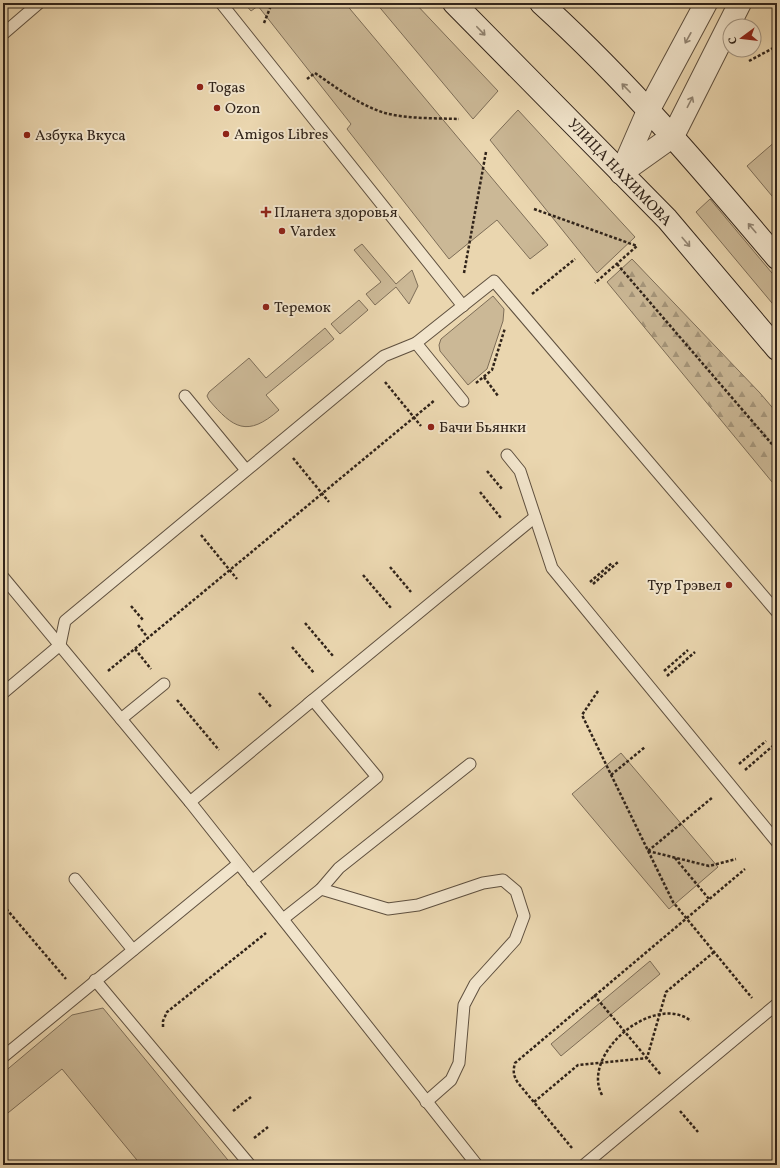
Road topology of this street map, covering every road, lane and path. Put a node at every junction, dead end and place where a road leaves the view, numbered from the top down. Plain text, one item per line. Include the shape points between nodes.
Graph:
1 (39, 3) edge
2 (221, 3) edge
3 (454, 3) edge
4 (541, 3) edge
5 (706, 3) edge
6 (740, 3) edge
7 (3, 34) edge
8 (777, 46) edge
9 (749, 60) dead end
10 (290, 90) junction
11 (648, 111) junction
12 (459, 119) dead end
13 (673, 136) junction
14 (486, 152) dead end
15 (621, 173) junction
16 (534, 209) dead end
17 (575, 258) dead end
18 (777, 258) edge
19 (617, 264) junction
20 (595, 283) dead end
21 (531, 294) dead end
22 (461, 303) junction
23 (516, 307) junction
24 (416, 343) junction
25 (777, 349) edge
26 (372, 366) junction
27 (484, 378) junction
28 (185, 396) dead end
29 (498, 396) dead end
30 (461, 399) joint
31 (427, 406) dead end
32 (414, 417) junction
33 (421, 426) dead end
34 (280, 442) junction
35 (777, 450) edge
36 (507, 455) dead end
37 (246, 470) junction
38 (480, 492) dead end
39 (322, 494) junction
40 (329, 502) dead end
41 (535, 517) junction
42 (188, 519) junction
43 (515, 534) junction
44 (618, 562) dead end
45 (612, 563) dead end
46 (390, 567) dead end
47 (230, 570) junction
48 (363, 574) dead end
49 (3, 577) edge
50 (237, 579) dead end
51 (575, 597) junction
52 (131, 606) dead end
53 (424, 608) junction
54 (777, 612) edge
55 (143, 620) dead end
56 (305, 623) dead end
57 (138, 625) dead end
58 (404, 625) junction
59 (148, 638) junction
60 (60, 645) junction
61 (292, 647) dead end
62 (135, 649) junction
63 (688, 650) dead end
64 (695, 652) dead end
65 (346, 673) junction
66 (92, 684) junction
67 (164, 684) junction
68 (650, 687) junction
69 (327, 689) junction
70 (598, 691) dead end
71 (3, 693) edge
72 (313, 700) junction
73 (121, 719) junction
74 (766, 741) dead end
75 (775, 744) dead end
76 (645, 748) dead end
77 (470, 764) dead end
78 (232, 767) junction
79 (611, 775) junction
80 (726, 780) junction
81 (190, 802) junction
82 (696, 811) dead end
83 (777, 842) edge
84 (648, 851) junction
85 (675, 858) junction
86 (736, 858) dead end
87 (238, 864) junction
88 (745, 869) dead end
89 (75, 879) dead end
90 (252, 881) junction
91 (320, 890) junction
92 (709, 899) junction
93 (3, 905) edge
94 (686, 918) junction
95 (282, 919) junction
96 (133, 950) junction
97 (714, 952) junction
98 (95, 980) junction
99 (79, 994) junction
100 (594, 995) junction
101 (777, 1004) edge
102 (660, 1014) junction
103 (766, 1014) junction
104 (691, 1021) dead end
105 (166, 1031) dead end
106 (625, 1032) junction
107 (3, 1057) edge
108 (647, 1058) junction
109 (601, 1063) junction
110 (670, 1093) junction
111 (602, 1096) dead end
112 (426, 1102) junction
113 (534, 1102) junction
114 (698, 1132) dead end
115 (250, 1165) edge
116 (476, 1165) edge
117 (585, 1165) edge

1 - 7 lane
2 - 10 lane
3 -> 15 main road, УЛИЦА НАХИМОВА
11 -> 4 main road
5 -> 11 main road
13 -> 6 main road
8 - 9 path
10 - 12 path via 315,72 348,96 385,113
10 - 22 lane
11 - 13 main road
11 - 15 main road
13 - 15 main road
18 -> 13 main road
14 - 22 path
15 -> 25 main road, УЛИЦА НАХИМОВА via 667,219
16 - 19 path via 637,246
17 - 21 path
19 - 20 path
19 - 35 path
22 - 23 lane via 494,282
22 - 24 lane
23 - 27 path via 510,311 492,370
23 - 54 lane
24 - 26 lane via 384,356
24 - 30 lane
26 - 32 path
26 - 34 lane
27 - 29 path
27 - 30 path
28 - 37 lane
31 - 32 path
32 - 33 path
32 - 39 path
34 - 37 lane
34 - 39 path
36 - 41 lane via 520,471
37 - 42 lane
38 - 43 path
39 - 40 path
39 - 47 path
41 - 43 lane
41 - 51 lane via 552,568
42 - 47 path
42 - 60 lane via 64,621
43 - 53 lane
44 - 51 path
45 - 51 path
46 - 53 path
47 - 50 path
47 - 59 path
48 - 58 path
49 - 60 lane
51 - 68 lane
52 - 55 path
53 - 58 lane
56 - 65 path
57 - 59 path
58 - 65 lane
59 - 62 path
60 - 66 lane
60 - 71 lane
61 - 69 path
62 - 66 path
62 - 67 path
63 - 68 path
64 - 68 path
65 - 69 lane
66 - 73 lane
67 - 73 lane
67 - 78 path
68 - 80 lane
69 - 72 lane
70 - 79 path via 582,715
72 - 78 lane
72 - 90 lane via 377,777
73 - 81 lane
74 - 80 path
75 - 80 path
76 - 79 path
77 - 91 lane via 339,868
78 - 81 lane
79 - 84 path
80 - 83 lane
81 - 87 lane
82 - 84 path
84 - 85 path
84 - 94 path via 673,902
85 - 86 path via 709,866
85 - 92 path
87 - 90 lane
87 - 96 lane
88 - 92 path
89 - 96 lane
90 - 95 lane
91 - 95 lane
91 - 112 lane via 388,909 418,905 483,883 502,880 516,892 524,916 515,940 475,984 464,1006 459,1063 452,1080
92 - 94 path
93 - 99 path
94 - 97 path
94 - 100 path
95 - 105 path via 167,1012 162,1021
95 - 112 lane
96 - 98 lane
97 - 102 path via 666,992
97 - 103 path
98 - 99 lane
98 - 115 lane
99 - 107 lane
100 - 106 path
100 - 113 path via 515,1063 514,1077
101 - 103 lane
102 - 104 path via 674,1013
102 - 106 path
102 - 108 path
103 - 110 lane
106 - 108 path
106 - 109 path via 610,1048
108 - 109 path
108 - 110 path
109 - 111 path via 597,1077
109 - 113 path via 578,1065
110 - 114 path
110 - 117 lane
112 - 116 lane
113 - 117 path

